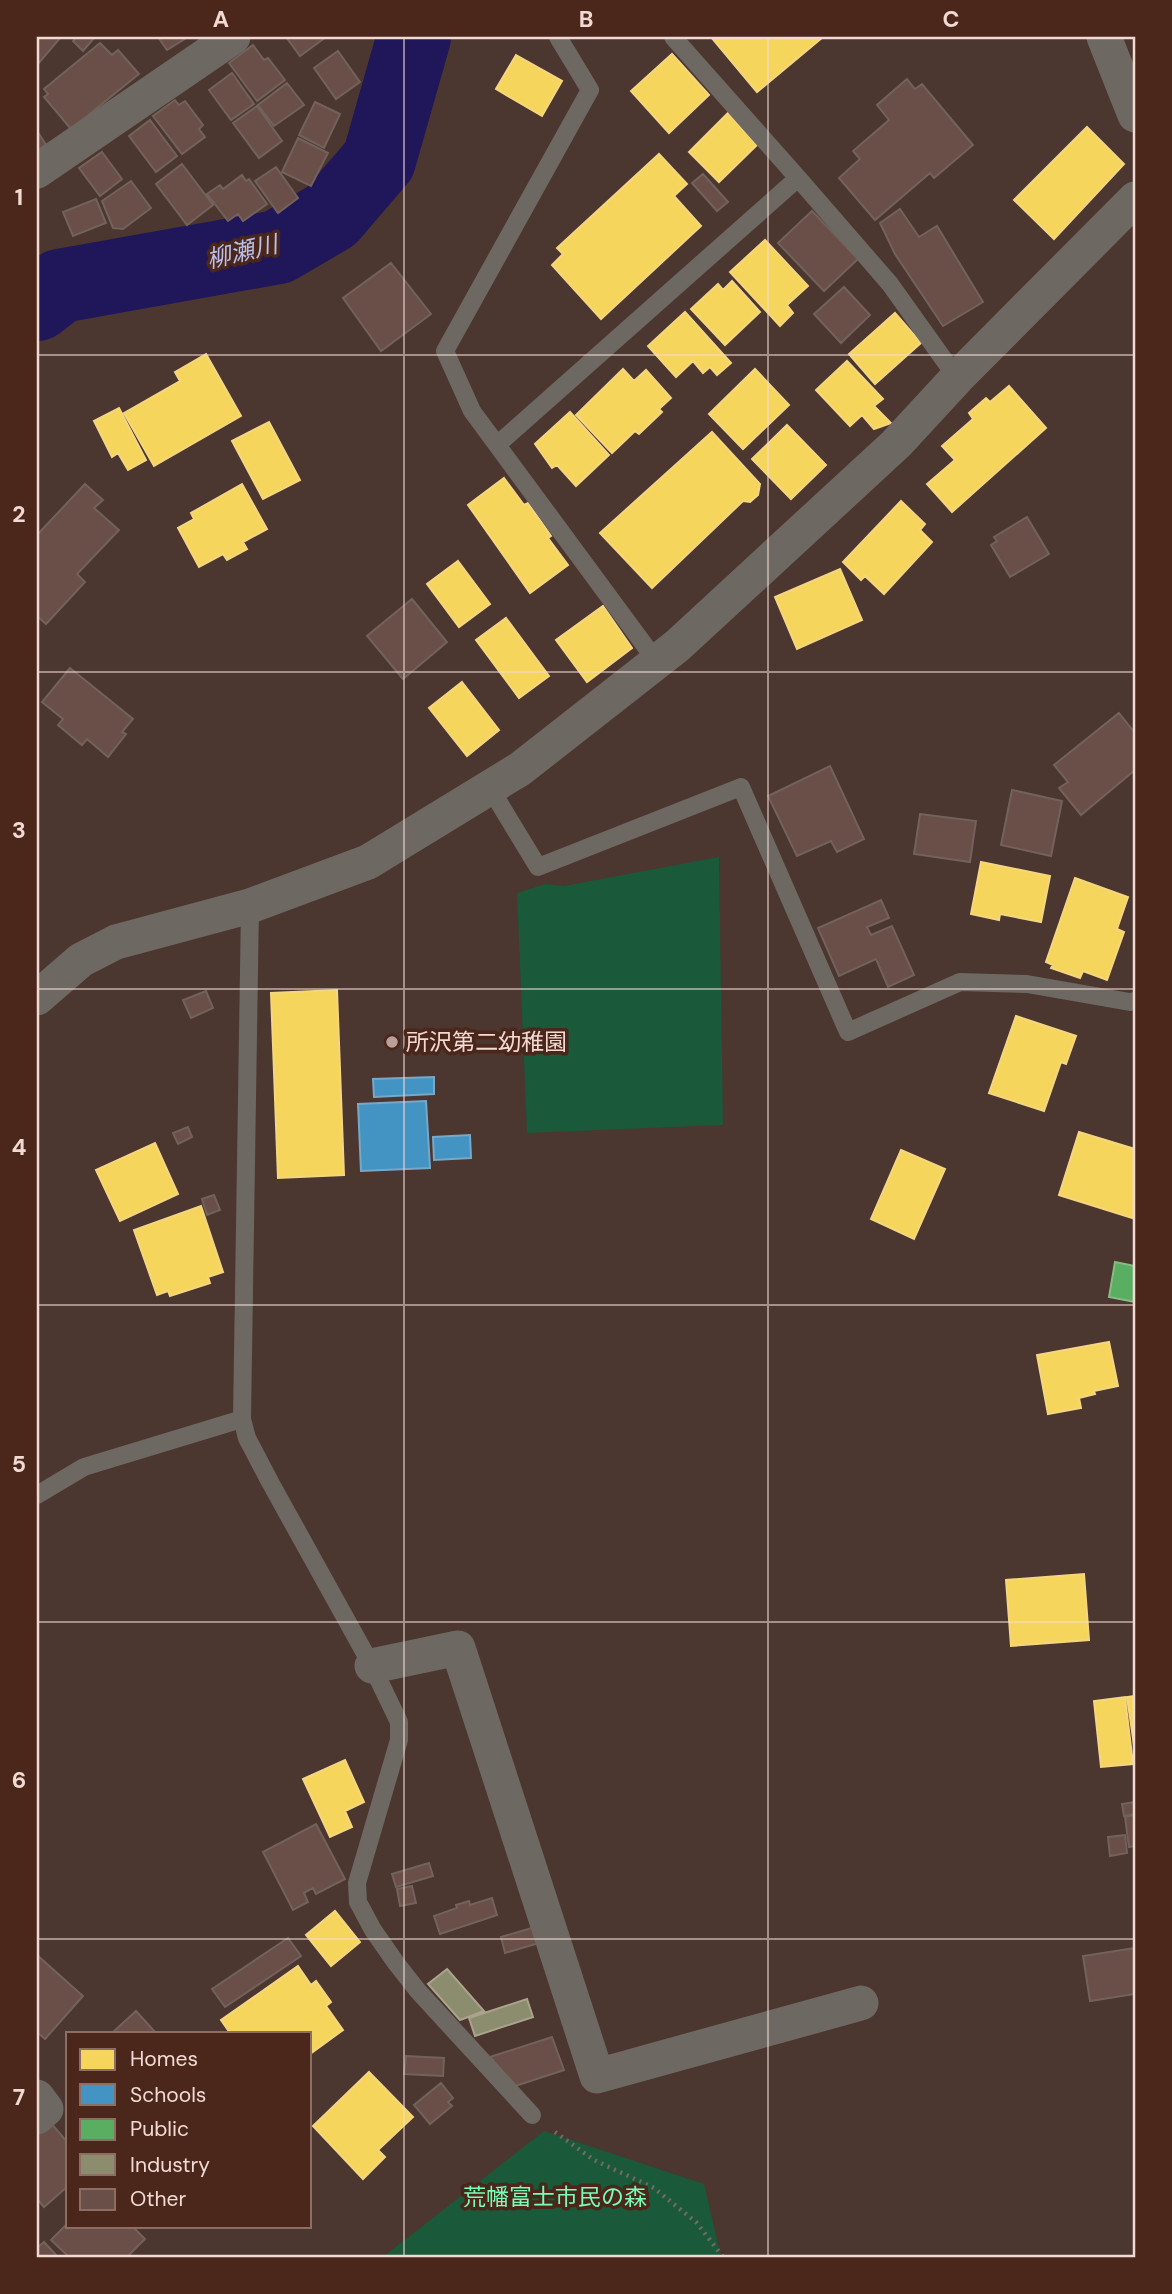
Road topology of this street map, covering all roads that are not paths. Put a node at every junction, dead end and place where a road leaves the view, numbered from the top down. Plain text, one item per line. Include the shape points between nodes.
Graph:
1 (233, 37) edge
2 (558, 37) edge
3 (673, 37) edge
4 (1106, 37) edge
5 (1135, 115) edge
6 (37, 171) edge
7 (798, 178) junction
8 (1135, 199) edge
9 (957, 378) junction
10 (497, 445) junction
11 (657, 662) junction
12 (490, 788) junction
13 (250, 906) junction
14 (37, 998) edge
15 (1135, 1001) edge
16 (242, 1419) junction
17 (37, 1495) edge
18 (372, 1666) junction
19 (861, 2003) dead end
20 (37, 2097) edge
21 (532, 2115) road end
22 (37, 2118) edge

1 - 6 street
2 - 10 lane via 590,90 445,351 472,411
3 - 7 lane
4 - 5 street
7 - 9 lane via 890,284
7 - 10 lane
8 - 9 street
9 - 11 street via 896,443
10 - 11 lane
11 - 12 street
12 - 13 street via 369,862
12 - 15 lane via 538,867 741,787 848,1032 960,982 1027,984
13 - 14 street via 116,942 82,960
13 - 16 lane
16 - 17 lane via 84,1466
16 - 18 lane via 270,1482
18 - 19 street via 458,1648 597,2077
18 - 21 lane via 398,1722 399,1740 357,1883 359,1902 373,1930 418,1991
20 - 22 street via 47,2109

